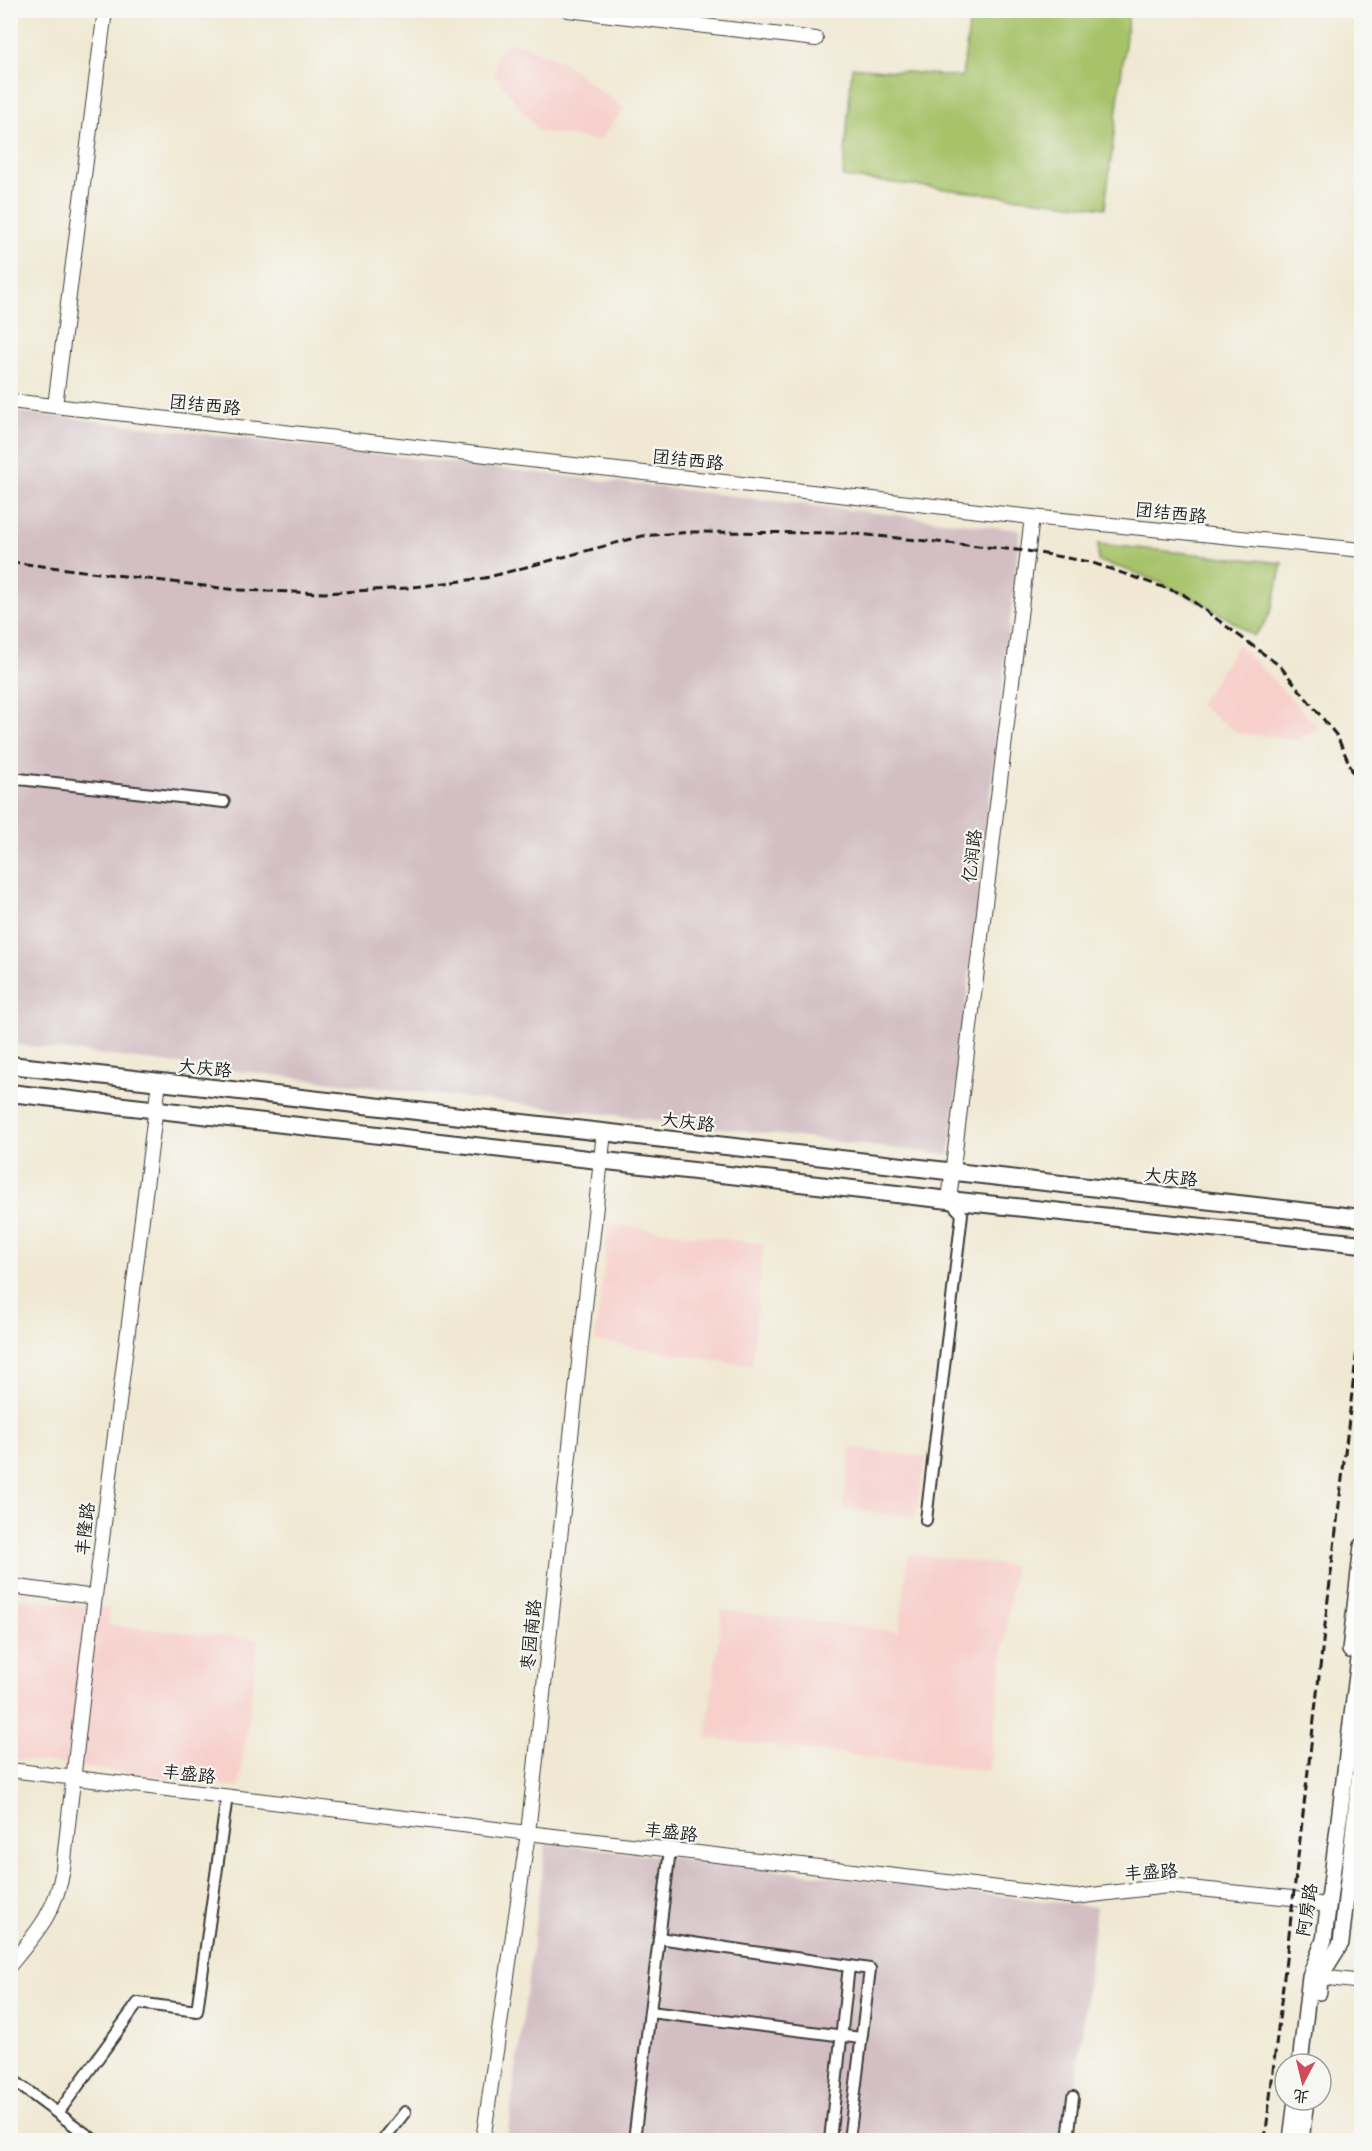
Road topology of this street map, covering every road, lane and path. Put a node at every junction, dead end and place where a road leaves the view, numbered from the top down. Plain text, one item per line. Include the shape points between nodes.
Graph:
1 (105, 10) edge
2 (568, 10) edge
3 (816, 39) dead end
4 (10, 401) edge
5 (55, 406) junction
6 (1032, 518) junction
7 (1362, 550) edge
8 (10, 778) edge
9 (224, 802) dead end
10 (10, 1065) edge
11 (159, 1082) junction
12 (10, 1093) edge
13 (157, 1110) junction
14 (604, 1132) junction
15 (601, 1159) junction
16 (952, 1173) junction
17 (949, 1200) junction
18 (1362, 1218) edge
19 (1362, 1244) edge
20 (927, 1520) dead end
21 (1362, 1546) edge
22 (10, 1586) edge
23 (95, 1596) junction
24 (1362, 1635) edge
25 (1362, 1755) edge
26 (1346, 1761) junction
27 (10, 1770) edge
28 (73, 1778) junction
29 (1360, 1781) edge
30 (226, 1796) junction
31 (528, 1833) junction
32 (670, 1850) junction
33 (1328, 1906) junction
34 (659, 1938) junction
35 (10, 1965) edge
36 (849, 1966) junction
37 (1315, 1977) junction
38 (1362, 1982) edge
39 (650, 2012) junction
40 (842, 2036) junction
41 (861, 2038) junction
42 (1302, 2052) edge
43 (1311, 2052) edge
44 (10, 2078) edge
45 (835, 2092) junction
46 (855, 2095) junction
47 (1072, 2097) dead end
48 (405, 2112) dead end
49 (1294, 2112) edge
50 (1305, 2112) edge
51 (58, 2113) junction
52 (94, 2140) edge
53 (383, 2140) edge
54 (483, 2140) edge
55 (634, 2140) edge
56 (830, 2140) edge
57 (849, 2140) edge
58 (1068, 2140) edge
59 (1291, 2140) edge
60 (1302, 2140) edge

1 - 5 street
2 - 3 street
4 - 5 street, 团结西路
5 - 6 street, 团结西路
6 - 7 street, 团结西路
6 - 16 street, 亿润路
8 - 9 street
10 - 11 main road, 大庆路
11 - 13 street, 丰隆路
11 - 14 main road, 大庆路
12 - 13 main road
13 - 15 main road
13 - 23 street, 丰隆路
14 - 15 street, 枣园南路
14 - 16 main road, 大庆路
15 - 17 main road
15 - 31 street, 枣园南路
16 - 17 street, 亿润路
16 - 18 main road, 大庆路
17 - 19 main road
17 - 20 street via 962,1214
21 - 26 main road, 阿房路 via 1345,1697
22 - 23 street
23 - 28 street, 丰隆路
24 - 26 main road, 阿房路
25 - 29 main road, 阿房路
26 - 33 main road, 阿房路
27 - 28 street, 丰盛路
28 - 30 street, 丰盛路
28 - 35 street, 丰隆路 via 60,1888 44,1921
29 - 37 main road, 阿房路 via 1341,1943
30 - 31 street, 丰盛路
30 - 51 street via 197,2011 138,2003
31 - 32 street, 丰盛路
31 - 54 street, 枣园南路
32 - 33 street, 丰盛路 via 1075,1897 1168,1886 1292,1898
32 - 34 street
33 - 37 main road, 阿房路
34 - 36 street
34 - 39 street
36 - 40 street
36 - 41 street via 870,1969
37 - 38 street
37 - 42 main road, 阿房路
37 - 43 main road, 阿房路
39 - 40 street
39 - 55 street
40 - 41 street
40 - 45 street
41 - 46 street
44 - 51 street
45 - 46 street
45 - 56 street
46 - 57 street
47 - 58 street
48 - 53 street
49 - 59 main road
50 - 60 main road
51 - 52 street

